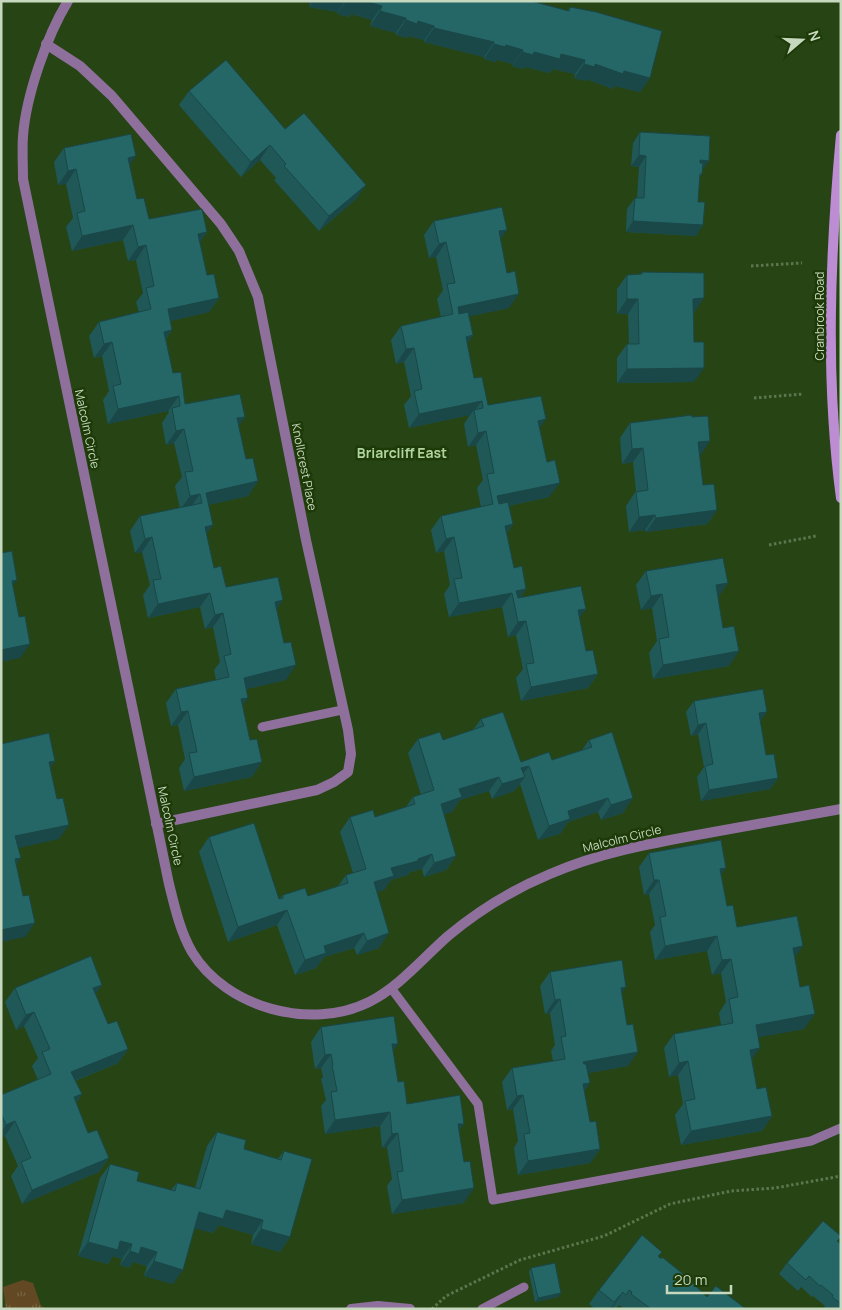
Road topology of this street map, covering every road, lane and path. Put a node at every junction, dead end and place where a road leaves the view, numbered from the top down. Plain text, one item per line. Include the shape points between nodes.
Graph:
1 (68, 1) edge
2 (46, 44) junction
3 (841, 134) edge
4 (802, 263) dead end
5 (752, 266) dead end
6 (803, 394) dead end
7 (754, 398) dead end
8 (839, 473) edge
9 (841, 498) edge
10 (816, 536) dead end
11 (769, 545) dead end
12 (342, 710) junction
13 (262, 727) dead end
14 (841, 809) edge
15 (156, 824) junction
16 (391, 988) junction
17 (841, 1128) edge
18 (841, 1176) edge
19 (524, 1287) dead end
20 (350, 1309) edge
21 (410, 1309) edge
22 (432, 1309) edge
23 (482, 1309) edge

1 - 2 street, Malcolm Circle
2 - 12 street, Knollcrest Place via 80,66 112,96 221,224 239,251 258,298
2 - 15 street, Malcolm Circle via 23,135 23,178
3 - 8 street, Cranbrook Road via 831,308
4 - 5 path
6 - 7 path
8 - 9 street, Cranbrook Road
10 - 11 path
12 - 13 lane
12 - 15 street, Knollcrest Place via 351,754 348,772 334,782 318,790 277,800
14 - 16 street, Malcolm Circle via 591,857 500,899 450,934
15 - 16 street, Malcolm Circle via 181,929 193,953 227,988 252,1003 306,1015 340,1011 368,1002
16 - 17 lane via 478,1104 493,1200 811,1141
18 - 22 path via 774,1188 731,1191 670,1204 604,1236 520,1260 446,1296
19 - 23 lane
20 - 21 street via 378,1306

